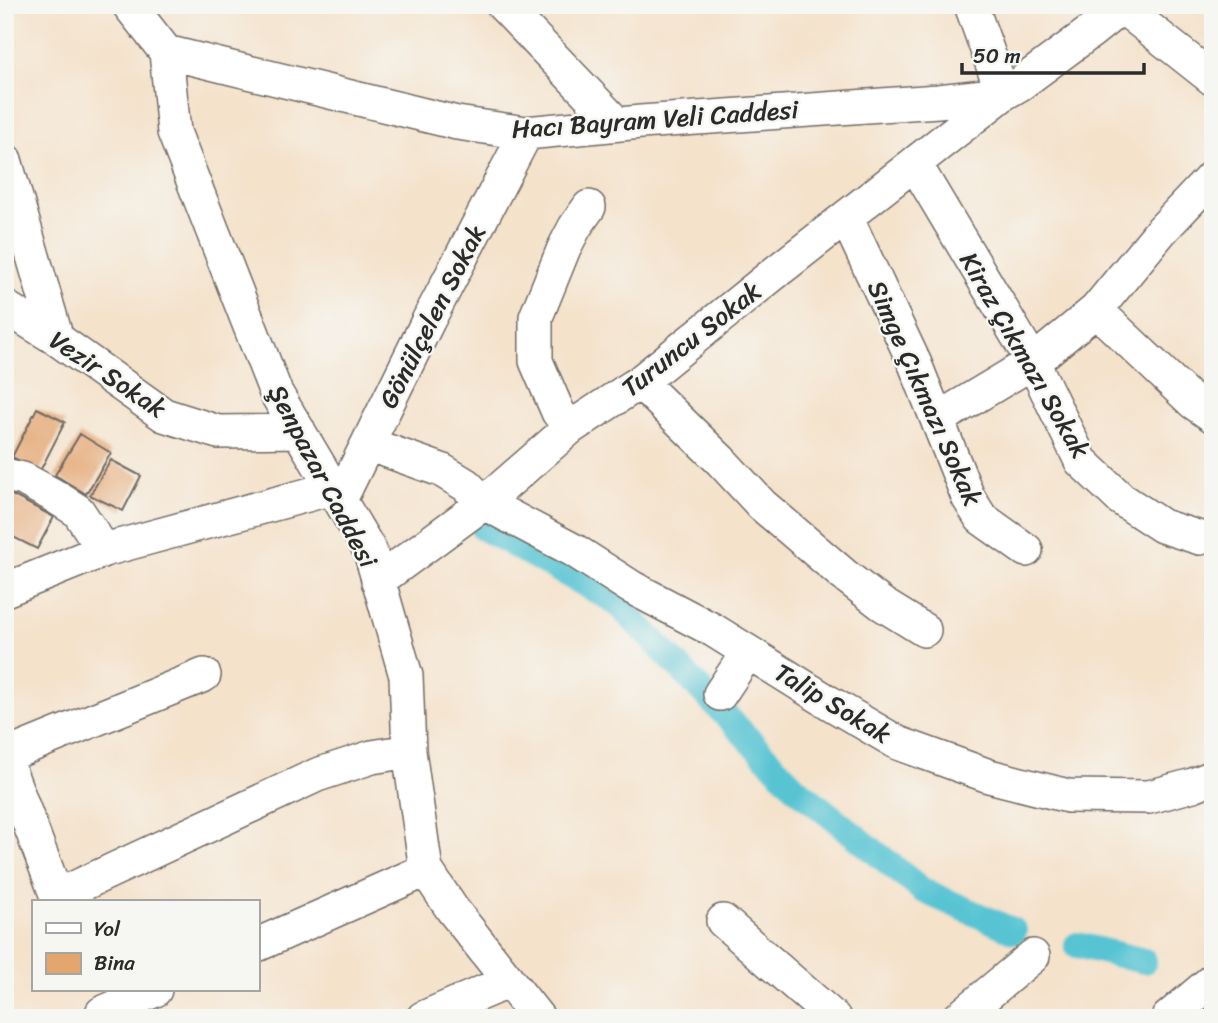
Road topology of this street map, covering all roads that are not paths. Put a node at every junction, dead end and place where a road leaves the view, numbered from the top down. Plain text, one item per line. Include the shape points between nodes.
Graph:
1 (129, 5) edge
2 (503, 5) edge
3 (971, 5) edge
4 (1123, 6) edge
5 (166, 52) junction
6 (1213, 79) edge
7 (1003, 94) junction
8 (617, 124) junction
9 (526, 133) junction
10 (5, 160) edge
11 (915, 164) junction
12 (1213, 176) edge
13 (589, 207) dead end
14 (846, 217) junction
15 (5, 307) edge
16 (1096, 310) junction
17 (57, 339) junction
18 (1033, 362) junction
19 (640, 383) junction
20 (1204, 410) edge
21 (938, 419) junction
22 (570, 428) junction
23 (299, 432) junction
24 (368, 444) junction
25 (5, 475) edge
26 (336, 494) junction
27 (484, 503) junction
28 (1199, 538) dead end
29 (104, 550) junction
30 (1026, 550) dead end
31 (379, 581) junction
32 (5, 590) edge
33 (924, 630) dead end
34 (748, 652) junction
35 (204, 675) dead end
36 (720, 694) dead end
37 (409, 751) junction
38 (5, 758) edge
39 (1213, 777) edge
40 (426, 870) junction
41 (58, 899) edge
42 (723, 921) dead end
43 (259, 944) edge
44 (1033, 956) dead end
45 (1213, 980) edge
46 (509, 981) junction
47 (149, 992) edge
48 (100, 1007) edge
49 (424, 1018) edge
50 (538, 1018) edge
51 (834, 1018) edge
52 (959, 1018) edge
53 (1168, 1018) edge

1 - 5 street
2 - 8 street
3 - 7 street
4 - 6 street
4 - 7 street, Hacı Bayram Veli Caddesi
5 - 9 street, Hacı Bayram Veli Caddesi via 457,123
5 - 23 street, Şenpazar Caddesi via 174,132 276,393
7 - 8 street, Hacı Bayram Veli Caddesi
7 - 11 street, Turuncu Sokak
8 - 9 street, Hacı Bayram Veli Caddesi
9 - 24 street, Gönülçelen Sokak
10 - 17 street
11 - 14 street, Turuncu Sokak
11 - 18 street, Kiraz Çıkmazı Sokak
12 - 16 street
13 - 22 street via 564,248 536,317 536,360 558,412
14 - 19 street, Turuncu Sokak
14 - 21 street, Simge Çıkmazı Sokak
15 - 17 street, Vezir Sokak
16 - 18 street
16 - 20 street
17 - 23 street, Vezir Sokak via 164,415 218,432
18 - 21 street
18 - 28 street, Kiraz Çıkmazı Sokak via 1082,461 1142,513 1162,526
19 - 22 street, Turuncu Sokak
19 - 33 street via 762,505 844,575
21 - 30 street, Simge Çıkmazı Sokak via 968,497 981,518
22 - 27 street, Turuncu Sokak
23 - 26 street, Şenpazar Caddesi
24 - 26 street, Gönülçelen Sokak
24 - 27 street, Talip Sokak via 441,470
25 - 29 street via 23,479 78,511
26 - 29 street
26 - 31 street, Şenpazar Caddesi via 370,551
27 - 31 street, Turuncu Sokak
27 - 34 street, Talip Sokak
29 - 32 street
31 - 37 street, Şenpazar Caddesi via 406,676
34 - 36 street
34 - 39 street, Talip Sokak via 898,743 989,776 1068,796 1149,797
35 - 38 street
37 - 40 street, Şenpazar Caddesi
37 - 41 street via 372,757 317,775
38 - 41 street
40 - 43 street
40 - 46 street, Şenpazar Caddesi
42 - 51 street
44 - 52 street
45 - 53 street
46 - 49 street
46 - 50 street, Şenpazar Caddesi
47 - 48 street

